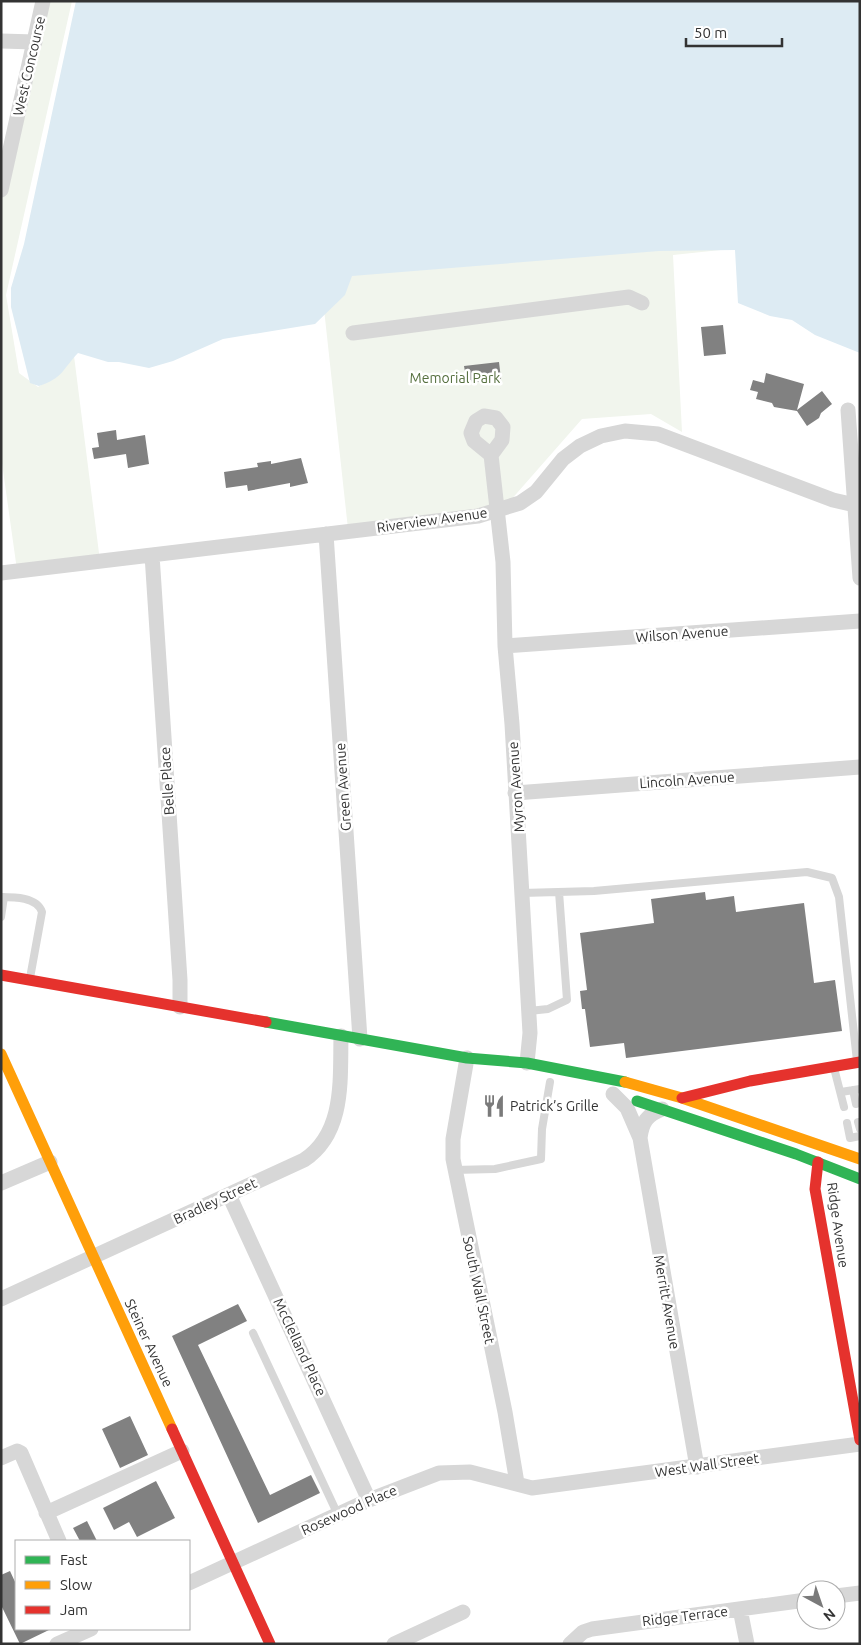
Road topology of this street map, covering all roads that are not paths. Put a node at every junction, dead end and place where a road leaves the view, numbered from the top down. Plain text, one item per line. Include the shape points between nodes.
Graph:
1 (43, 1) edge
2 (1, 41) edge
3 (35, 42) junction
4 (1, 190) edge
5 (642, 303) dead end
6 (353, 333) dead end
7 (848, 410) dead end
8 (491, 456) dead end
9 (855, 505) junction
10 (498, 510) junction
11 (858, 523) edge
12 (326, 534) junction
13 (152, 555) junction
14 (1, 573) edge
15 (860, 578) edge
16 (860, 621) edge
17 (505, 646) junction
18 (860, 767) edge
19 (515, 792) junction
20 (559, 892) junction
21 (522, 893) junction
22 (2, 897) edge
23 (1, 917) edge
24 (1, 975) edge
25 (29, 980) junction
26 (180, 1008) junction
27 (529, 1011) junction
28 (341, 1036) junction
29 (360, 1039) junction
30 (1, 1054) edge
31 (468, 1058) junction
32 (527, 1063) junction
33 (858, 1063) edge
34 (833, 1067) junction
35 (514, 1074) dead end
36 (750, 1081) junction
37 (550, 1082) dead end
38 (673, 1082) dead end
39 (700, 1082) dead end
40 (629, 1083) junction
41 (857, 1090) edge
42 (841, 1092) junction
43 (609, 1093) junction
44 (682, 1098) junction
45 (856, 1104) dead end
46 (844, 1107) dead end
47 (662, 1109) junction
48 (847, 1123) dead end
49 (860, 1136) edge
50 (640, 1138) junction
51 (850, 1138) junction
52 (843, 1153) junction
53 (860, 1159) edge
54 (50, 1162) junction
55 (818, 1162) junction
56 (454, 1170) junction
57 (860, 1179) edge
58 (1, 1183) edge
59 (229, 1195) junction
60 (94, 1256) junction
61 (1, 1299) edge
62 (254, 1333) dead end
63 (860, 1440) edge
64 (860, 1444) edge
65 (182, 1451) junction
66 (1, 1458) edge
67 (697, 1466) junction
68 (516, 1483) junction
69 (369, 1500) junction
70 (46, 1513) junction
71 (338, 1515) junction
72 (59, 1540) edge
73 (233, 1562) junction
74 (190, 1583) edge
75 (860, 1593) edge
76 (846, 1595) edge
77 (796, 1601) edge
78 (740, 1608) junction
79 (464, 1612) dead end
80 (89, 1630) edge
81 (57, 1644) edge
82 (270, 1644) edge
83 (394, 1644) edge
84 (570, 1644) edge
85 (747, 1644) edge

1 - 3 street, West Concourse
2 - 3 street
3 - 4 street, West Concourse
5 - 6 street via 629,298
7 - 9 street
8 - 10 street, Myron Avenue
9 - 10 street, Riverview Avenue via 833,500 658,434 625,431 601,436 580,446 563,460 536,492 520,503
9 - 11 street
10 - 12 street, Riverview Avenue via 478,516
10 - 17 street, Myron Avenue
11 - 15 street
12 - 13 street, Riverview Avenue
12 - 29 street, Green Avenue
13 - 14 street, Riverview Avenue
13 - 26 street, Belle Place
16 - 17 street, Wilson Avenue
17 - 19 street, Myron Avenue
18 - 19 street, Lincoln Avenue
19 - 21 street, Myron Avenue
20 - 21 lane
20 - 27 lane via 567,1000 548,1009
20 - 33 lane via 807,872 832,878 839,897
21 - 27 street, Myron Avenue
22 - 23 lane
22 - 25 lane via 34,902 42,912
24 - 25 main road
25 - 26 main road
26 - 28 main road
27 - 32 street, Myron Avenue
28 - 29 main road
28 - 59 street, Bradley Street via 337,1102 325,1142 304,1160
29 - 31 main road
30 - 54 main road, Steiner Avenue
31 - 32 main road
31 - 35 main road
31 - 56 street, South Wall Street via 453,1139
32 - 40 main road
33 - 34 main road
34 - 36 main road
34 - 42 lane
36 - 39 main road
36 - 44 main road
37 - 56 lane via 541,1159 495,1169
38 - 40 main road
40 - 44 main road
41 - 42 lane
41 - 45 lane
42 - 46 lane
43 - 44 main road via 660,1100
43 - 47 main road
43 - 50 street, Merritt Avenue via 627,1108
44 - 52 main road
47 - 50 street via 646,1117
47 - 55 main road
48 - 51 lane
49 - 51 lane
50 - 67 street, Merritt Avenue
51 - 52 lane
52 - 53 main road
54 - 58 street
54 - 60 main road, Steiner Avenue
55 - 57 main road
55 - 63 main road, Ridge Avenue via 815,1189
56 - 68 street, South Wall Street via 505,1412
59 - 60 street, Bradley Street
59 - 69 street, McClelland Place
60 - 61 street, Bradley Street
60 - 65 main road, Steiner Avenue
62 - 71 lane
64 - 67 street, West Wall Street
65 - 70 street
65 - 73 main road, Steiner Avenue
66 - 70 street via 21,1453
67 - 68 street, West Wall Street via 532,1488
68 - 69 street, Rosewood Place via 454,1471 431,1476
69 - 71 street, Rosewood Place
70 - 72 street
71 - 73 street, Rosewood Place
73 - 74 street, Rosewood Place
73 - 82 main road, Steiner Avenue
75 - 76 street
77 - 78 street, Ridge Terrace
78 - 84 street, Ridge Terrace via 592,1629 583,1632
78 - 85 street
79 - 83 street
80 - 81 street

